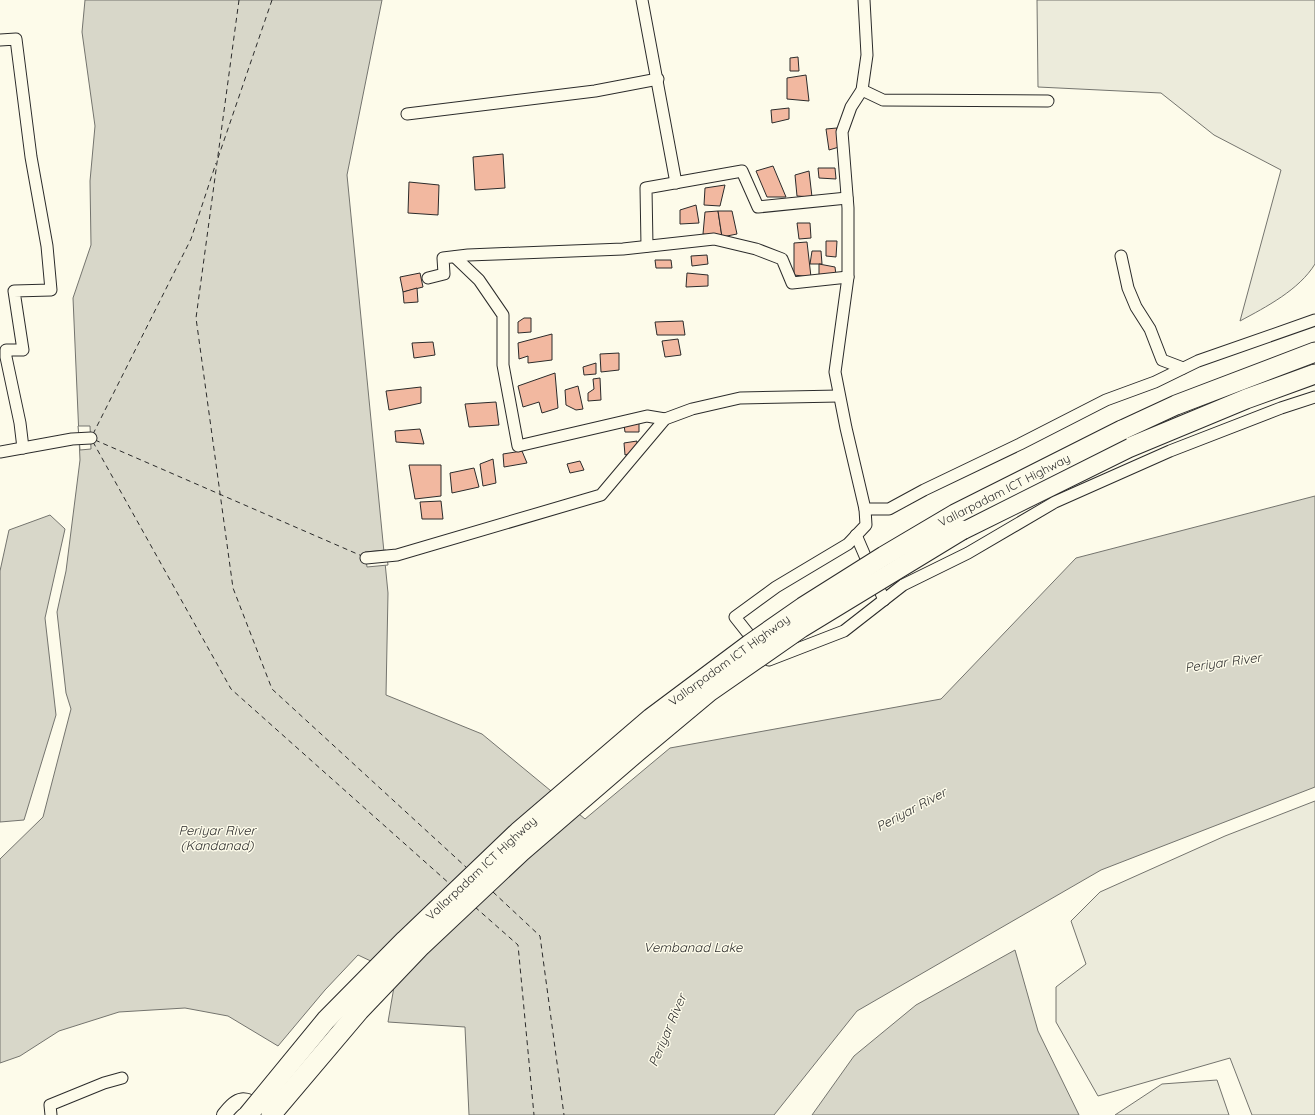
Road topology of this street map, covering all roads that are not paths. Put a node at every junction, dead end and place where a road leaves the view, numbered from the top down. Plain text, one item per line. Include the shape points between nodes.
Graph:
1 (642, 0) edge
2 (864, 0) edge
3 (0, 40) edge
4 (658, 79) junction
5 (862, 90) junction
6 (1048, 100) dead end
7 (407, 114) dead end
8 (676, 183) junction
9 (847, 198) junction
10 (647, 246) junction
11 (1120, 256) dead end
12 (455, 257) junction
13 (848, 277) junction
14 (428, 278) dead end
15 (1315, 320) edge
16 (1315, 352) edge
17 (1183, 368) junction
18 (1315, 374) edge
19 (839, 396) junction
20 (1315, 397) edge
21 (665, 419) junction
22 (91, 438) dead end
23 (23, 448) junction
24 (0, 452) edge
25 (865, 509) junction
26 (856, 535) junction
27 (366, 558) dead end
28 (884, 600) junction
29 (122, 1078) dead end
30 (51, 1115) edge
31 (224, 1115) edge
32 (248, 1115) edge
33 (272, 1115) edge

1 - 4 street
2 - 5 street via 867,55
3 - 23 street via 16,39 31,157 47,246 51,290 14,291 23,350 6,350 6,357
4 - 7 street via 595,91
4 - 8 street
5 - 6 street via 883,100
5 - 9 street via 851,106 842,132
8 - 9 street via 742,171 758,207
8 - 10 street via 646,188
9 - 13 street
10 - 12 street
10 - 13 street via 714,239 782,258 792,283
11 - 17 street via 1128,288 1150,329 1162,360
12 - 14 street via 444,258 444,274
12 - 21 street via 479,280 503,315 503,364 518,446 647,416
13 - 19 street via 835,372
15 - 17 street
16 - 32 highway, Vallarpadam ICT Highway, bridge via 1176,405 955,514 803,607 750,644 651,718 518,832 460,886 326,1020
17 - 25 street via 1155,382 1106,400 889,509
18 - 33 highway, Vallarpadam ICT Highway, bridge via 1128,448 962,530 801,628 710,692 521,852 421,946 359,1011
19 - 21 street via 740,398 692,409
19 - 25 street
20 - 28 street via 1170,451 1055,502 968,553 903,585
21 - 27 street via 601,496 397,555
22 - 23 street
23 - 24 street
25 - 26 street via 866,525
26 - 28 street
26 - 28 street via 848,544 776,587 735,617 769,660 844,631
29 - 30 street via 50,1105
31 - 33 street via 232,1105 242,1100 249,1101

